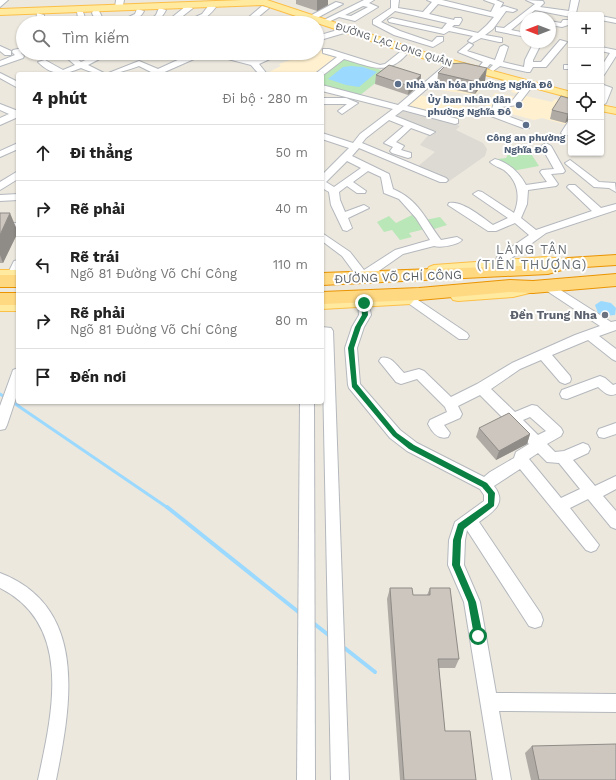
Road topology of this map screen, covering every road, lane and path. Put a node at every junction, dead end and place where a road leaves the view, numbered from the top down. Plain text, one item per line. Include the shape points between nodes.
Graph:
1 (4, 0) edge
2 (348, 0) edge
3 (395, 0) edge
4 (435, 0) edge
5 (488, 0) edge
6 (530, 0) edge
7 (549, 0) edge
8 (575, 0) edge
9 (366, 2) edge
10 (175, 3) edge
11 (269, 4) edge
12 (339, 4) junction
13 (0, 5) edge
14 (212, 7) junction
15 (160, 8) junction
16 (189, 8) junction
17 (351, 8) junction
18 (533, 8) junction
19 (394, 9) junction
20 (544, 9) junction
21 (513, 10) dead end
22 (0, 12) edge
23 (529, 12) edge
24 (574, 12) edge
25 (437, 13) dead end
26 (96, 14) joint
27 (124, 14) edge
28 (339, 14) junction
29 (423, 14) junction
30 (568, 14) edge
31 (500, 15) junction
32 (0, 16) edge
33 (90, 16) edge
34 (159, 16) edge
35 (178, 16) edge
36 (205, 16) edge
37 (254, 16) edge
38 (301, 16) edge
39 (324, 16) edge
40 (16, 17) edge
41 (520, 18) edge
42 (604, 18) edge
43 (324, 19) edge
44 (392, 20) dead end
45 (616, 20) edge
46 (364, 21) dead end
47 (520, 21) edge
48 (568, 22) edge
49 (405, 23) junction
50 (324, 24) edge
51 (452, 24) junction
52 (556, 24) edge
53 (490, 27) junction
54 (396, 31) junction
55 (505, 31) junction
56 (350, 32) junction
57 (479, 34) junction
58 (520, 34) edge
59 (324, 38) edge
60 (440, 39) dead end
61 (556, 41) edge
62 (567, 43) edge
63 (0, 48) edge
64 (535, 48) edge
65 (326, 50) dead end
66 (604, 50) edge
67 (615, 52) edge
68 (8, 53) dead end
69 (402, 54) junction
70 (343, 56) junction
71 (16, 58) edge
72 (424, 58) junction
73 (75, 60) edge
74 (90, 60) edge
75 (184, 60) edge
76 (241, 60) edge
77 (262, 60) edge
78 (488, 61) junction
79 (42, 62) dead end
80 (254, 63) junction
81 (0, 64) edge
82 (80, 64) junction
83 (498, 64) junction
84 (530, 64) junction
85 (448, 67) junction
86 (604, 68) edge
87 (61, 72) edge
88 (65, 72) edge
89 (98, 72) edge
90 (115, 72) edge
91 (154, 72) edge
92 (157, 72) edge
93 (260, 72) edge
94 (322, 72) edge
95 (0, 74) edge
96 (485, 74) junction
97 (16, 84) edge
98 (324, 88) edge
99 (527, 88) junction
100 (608, 88) edge
101 (568, 93) edge
102 (568, 98) edge
103 (604, 99) edge
104 (324, 101) edge
105 (354, 103) junction
106 (604, 104) edge
107 (604, 105) edge
108 (616, 106) edge
109 (0, 107) edge
110 (400, 107) junction
111 (616, 111) edge
112 (342, 112) dead end
113 (16, 113) edge
114 (16, 114) edge
115 (389, 116) junction
116 (455, 121) dead end
117 (0, 122) edge
118 (410, 125) junction
119 (526, 126) dead end
120 (568, 129) edge
121 (430, 132) dead end
122 (566, 133) dead end
123 (324, 137) edge
124 (356, 146) junction
125 (546, 146) dead end
126 (16, 147) edge
127 (0, 154) edge
128 (408, 156) dead end
129 (346, 157) junction
130 (495, 162) dead end
131 (570, 163) dead end
132 (368, 167) junction
133 (331, 171) junction
134 (16, 175) edge
135 (324, 178) edge
136 (344, 179) junction
137 (443, 180) dead end
138 (324, 185) edge
139 (0, 187) edge
140 (572, 187) dead end
141 (523, 188) junction
142 (616, 189) edge
143 (334, 191) junction
144 (361, 191) dead end
145 (478, 194) dead end
146 (16, 197) edge
147 (0, 198) edge
148 (454, 205) dead end
149 (364, 208) dead end
150 (615, 208) edge
151 (599, 212) junction
152 (344, 216) junction
153 (515, 218) junction
154 (0, 226) edge
155 (16, 226) edge
156 (347, 228) dead end
157 (536, 235) junction
158 (324, 238) edge
159 (457, 240) dead end
160 (437, 242) junction
161 (616, 260) edge
162 (500, 263) junction
163 (568, 264) junction
164 (364, 272) junction
165 (324, 273) edge
166 (324, 280) edge
167 (616, 280) edge
168 (541, 286) junction
169 (324, 298) edge
170 (0, 299) edge
171 (16, 299) edge
172 (412, 300) junction
173 (364, 303) junction
174 (324, 304) edge
175 (0, 306) edge
176 (16, 306) edge
177 (613, 326) edge
178 (324, 331) edge
179 (589, 334) junction
180 (463, 336) dead end
181 (543, 354) junction
182 (616, 356) edge
183 (385, 361) dead end
184 (16, 379) edge
185 (565, 379) dead end
186 (482, 388) junction
187 (616, 390) edge
188 (567, 394) dead end
189 (307, 404) edge
190 (450, 404) junction
191 (513, 419) junction
192 (0, 425) edge
193 (443, 434) dead end
194 (538, 444) junction
195 (583, 449) dead end
196 (564, 457) junction
197 (522, 460) junction
198 (616, 482) edge
199 (485, 485) junction
200 (592, 492) junction
201 (559, 506) junction
202 (469, 520) junction
203 (616, 522) edge
204 (591, 545) dead end
205 (0, 580) edge
206 (535, 620) dead end
207 (489, 702) junction
208 (616, 703) edge
209 (47, 780) edge
210 (306, 780) edge
211 (340, 780) edge
212 (502, 780) edge

1 - 13 street
2 - 12 street
3 - 19 street
4 - 29 street
4 - 31 street
5 - 31 street via 499,3 495,12
6 - 18 street via 540,3
7 - 20 street
8 - 24 street
9 - 17 street
9 - 28 street via 374,7 352,19
10 - 11 main road, ĐƯỜNG LẠC LONG QUÂN
10 - 15 main road, ĐƯỜNG LẠC LONG QUÂN
11 - 14 main road, ĐƯỜNG LẠC LONG QUÂN
11 - 37 street
11 - 38 main road, ĐƯỜNG LẠC LONG QUÂN
12 - 17 street
12 - 39 street
14 - 16 main road, ĐƯỜNG LẠC LONG QUÂN
14 - 36 street
15 - 16 main road, ĐƯỜNG LẠC LONG QUÂN
15 - 27 main road, ĐƯỜNG LẠC LONG QUÂN
15 - 27 main road, ĐƯỜNG LẠC LONG QUÂN
15 - 34 street
16 - 35 street
17 - 28 street
18 - 20 street
18 - 23 street
19 - 29 street
19 - 54 street via 376,22
20 - 30 street
21 - 31 street via 504,8
22 - 27 main road, ĐƯỜNG LẠC LONG QUÂN
25 - 29 street via 433,16
26 - 27 main road, ĐƯỜNG LẠC LONG QUÂN
26 - 33 main road, ĐƯỜNG LẠC LONG QUÂN
28 - 43 street
29 - 51 street
31 - 41 street
31 - 53 street
32 - 40 main road, ĐƯỜNG LẠC LONG QUÂN
42 - 45 street
44 - 49 street
46 - 56 street
47 - 55 street
48 - 52 street via 562,25
49 - 51 street via 444,32
49 - 54 street
50 - 56 main road, ĐƯỜNG LẠC LONG QUÂN
51 - 57 street
53 - 55 street
53 - 57 street
54 - 60 street via 433,45
55 - 58 street
56 - 59 street
56 - 69 main road, ĐƯỜNG LẠC LONG QUÂN
56 - 72 main road, ĐƯỜNG LẠC LONG QUÂN
57 - 78 street via 462,52
57 - 83 street via 501,43
61 - 62 street
62 - 84 street via 543,65
63 - 68 street
64 - 84 street via 529,60
65 - 70 street
66 - 67 street
67 - 86 street
69 - 70 street via 383,67
69 - 72 main road, ĐƯỜNG LẠC LONG QUÂN
70 - 94 street
71 - 81 street
72 - 85 main road, ĐƯỜNG LẠC LONG QUÂN
72 - 96 main road, ĐƯỜNG LẠC LONG QUÂN
73 - 82 street
74 - 82 street
75 - 92 street
76 - 80 street
77 - 80 street
78 - 83 street
78 - 96 street
79 - 87 street
80 - 93 street
82 - 88 street
82 - 89 street
83 - 84 street via 527,70
83 - 96 street
85 - 96 main road, ĐƯỜNG LẠC LONG QUÂN
85 - 110 street
90 - 91 street via 140,61
95 - 97 street
96 - 99 main road, ĐƯỜNG LẠC LONG QUÂN
96 - 101 main road, ĐƯỜNG LẠC LONG QUÂN
98 - 110 street
99 - 102 main road, ĐƯỜNG LẠC LONG QUÂN
99 - 119 street via 515,103 497,105 494,114
100 - 103 street
104 - 105 street
105 - 112 street
105 - 115 street
106 - 108 main road
107 - 111 main road
109 - 113 street
110 - 115 street
110 - 116 street
114 - 117 street
115 - 118 street
115 - 124 street via 363,136
118 - 121 street
118 - 128 street via 389,143 399,146 395,151
120 - 122 street
123 - 124 street
124 - 129 street
124 - 137 street
125 - 141 street via 560,171 545,172 553,184
126 - 127 street
129 - 132 street
129 - 133 street
130 - 141 street via 508,169
131 - 142 street via 598,185 612,185
132 - 136 street
132 - 160 street via 386,176 388,191 403,197 420,216
133 - 135 street
133 - 136 street
134 - 139 street
136 - 143 street
136 - 144 street
138 - 143 street
140 - 151 street
141 - 153 street via 521,207
143 - 152 street via 335,204
145 - 153 street
146 - 147 street
148 - 153 street via 492,229
149 - 152 street
150 - 151 street
151 - 157 street via 560,224
152 - 156 street
153 - 157 street
154 - 155 street
157 - 162 street
158 - 164 street
159 - 160 street via 438,244
160 - 164 street via 399,252
161 - 163 highway, ĐƯỜNG VÕ CHÍ CÔNG
162 - 163 main road, ĐƯỜNG VÕ CHÍ CÔNG
162 - 164 main road, ĐƯỜNG VÕ CHÍ CÔNG
163 - 166 highway, ĐƯỜNG VÕ CHÍ CÔNG via 548,269 520,271
164 - 165 main road, ĐƯỜNG VÕ CHÍ CÔNG
167 - 168 highway, ĐƯỜNG VÕ CHÍ CÔNG
168 - 169 highway, ĐƯỜNG VÕ CHÍ CÔNG
168 - 172 main road, ĐƯỜNG VÕ CHÍ CÔNG via 514,292
168 - 177 street
170 - 171 highway
172 - 173 main road, ĐƯỜNG VÕ CHÍ CÔNG
172 - 180 street
173 - 174 main road, ĐƯỜNG VÕ CHÍ CÔNG
173 - 199 street via 365,315 351,348 354,385 395,434 412,447
175 - 176 main road
177 - 179 street
178 - 211 street via 328,331
179 - 181 street
179 - 182 street
181 - 185 street
181 - 186 street via 516,366
183 - 190 street via 401,379 419,374
184 - 192 street
186 - 190 street
186 - 191 street
187 - 188 street via 611,391 600,381
189 - 210 street
190 - 193 street via 455,414 435,424
191 - 194 street
191 - 194 street via 532,410 556,432
194 - 196 street via 552,458
194 - 197 street via 521,456
195 - 196 street
196 - 200 street
197 - 199 street
197 - 201 street
198 - 200 street
199 - 202 street via 491,493 492,504
200 - 201 street
200 - 203 street
201 - 204 street
202 - 206 street
202 - 207 street via 460,527 456,565 472,602
205 - 209 street via 22,592 37,607 50,626 58,650 62,684 60,717
207 - 208 street
207 - 212 street

